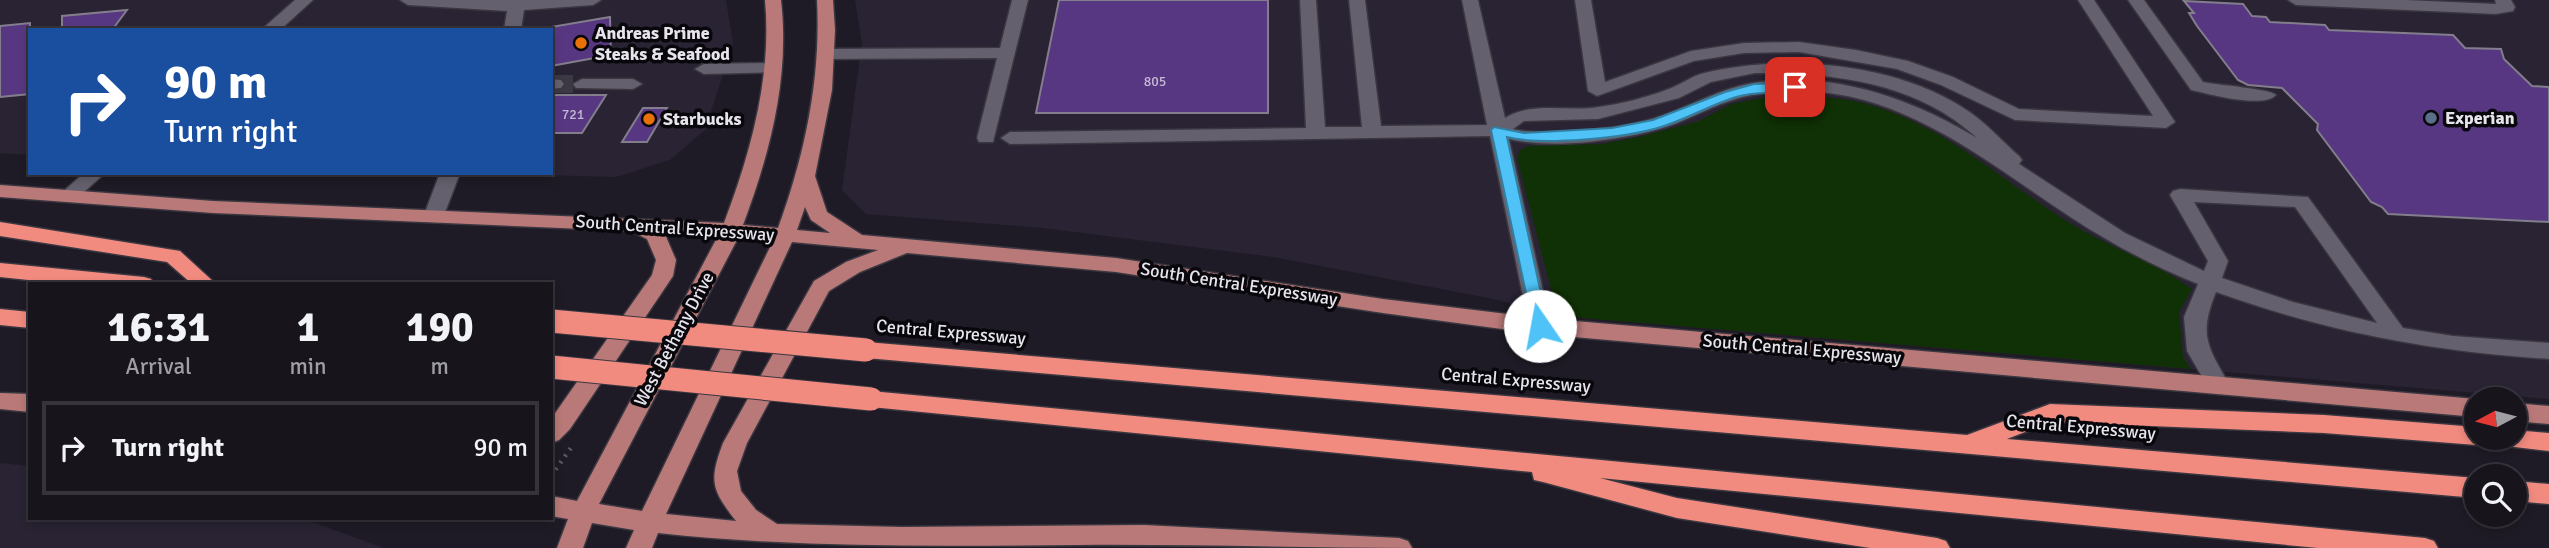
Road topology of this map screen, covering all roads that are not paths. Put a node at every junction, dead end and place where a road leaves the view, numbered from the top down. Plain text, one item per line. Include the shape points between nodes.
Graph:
1 (305, 0) edge
2 (408, 0) edge
3 (593, 0) edge
4 (773, 0) edge
5 (825, 0) edge
6 (1020, 0) edge
7 (1308, 0) edge
8 (1357, 0) edge
9 (1470, 0) edge
10 (1583, 0) edge
11 (2086, 0) edge
12 (2136, 0) edge
13 (2296, 0) edge
14 (2503, 0) edge
15 (516, 3) edge
16 (271, 28) edge
17 (512, 28) edge
18 (1744, 48) junction
19 (1006, 53) junction
20 (826, 54) junction
21 (772, 68) junction
22 (1755, 68) junction
23 (704, 69) dead end
24 (582, 84) tunnel mouth
25 (633, 84) dead end
26 (1766, 88) junction
27 (2267, 96) dead end
28 (1618, 109) junction
29 (1634, 128) junction
30 (1499, 130) junction
31 (1372, 133) junction
32 (1317, 134) junction
33 (986, 138) dead end
34 (1010, 138) dead end
35 (94, 175) edge
36 (449, 175) edge
37 (806, 176) junction
38 (2028, 177) junction
39 (0, 191) edge
40 (67, 197) junction
41 (434, 215) junction
42 (631, 223) junction
43 (0, 229) edge
44 (731, 231) junction
45 (785, 236) junction
46 (860, 243) junction
47 (908, 247) junction
48 (0, 270) edge
49 (2210, 279) junction
50 (123, 282) edge
51 (203, 282) edge
52 (0, 317) edge
53 (28, 320) edge
54 (553, 321) edge
55 (1540, 326) junction
56 (2396, 334) junction
57 (2549, 351) edge
58 (553, 366) edge
59 (2219, 386) junction
60 (0, 401) edge
61 (28, 403) edge
62 (2464, 407) edge
63 (2527, 413) edge
64 (2549, 415) edge
65 (553, 432) edge
66 (2464, 435) edge
67 (2527, 440) edge
68 (2549, 442) edge
69 (1971, 443) junction
70 (1477, 456) junction
71 (2464, 487) edge
72 (2527, 492) edge
73 (2549, 494) edge
74 (553, 506) edge
75 (583, 512) junction
76 (647, 523) junction
77 (772, 534) junction
78 (1318, 545) edge
79 (570, 548) edge
80 (639, 548) edge
81 (1399, 548) edge
82 (1937, 548) edge
83 (2425, 548) edge

1 - 16 street
2 - 15 street
3 - 15 street
4 - 21 main road, West Bethany Drive
5 - 20 main road
6 - 19 street
7 - 32 street
8 - 31 street
9 - 30 street
10 - 18 street via 1597,91 1674,61
11 - 18 street via 2166,122 2015,114 1902,65 1799,47
12 - 27 street via 2197,86
13 - 14 street via 2496,9 2507,6
15 - 17 street
18 - 22 street
19 - 20 street
19 - 33 street
20 - 37 main road
21 - 23 street
21 - 44 main road, West Bethany Drive via 754,165
22 - 26 street
22 - 28 street via 1706,78 1673,94
22 - 38 street via 1839,71 1930,98 1965,117
24 - 25 street
26 - 29 street via 1729,94 1656,124
26 - 38 street via 1831,88 1908,109
28 - 29 street
28 - 30 street via 1520,116
29 - 30 street via 1524,137
30 - 31 street
30 - 55 street
31 - 32 street
32 - 34 street
35 - 40 street
36 - 41 street
37 - 45 main road
37 - 46 main road via 818,215
38 - 49 street via 2077,212 2158,258
39 - 40 main road, South Central Expressway
40 - 41 main road, South Central Expressway
41 - 42 main road, South Central Expressway
42 - 44 main road, South Central Expressway
42 - 65 main road via 656,234 666,260 662,276
43 - 51 highway via 173,256
44 - 45 main road, South Central Expressway
44 - 75 main road, West Bethany Drive
45 - 46 main road, South Central Expressway
45 - 76 main road
46 - 47 main road, South Central Expressway
47 - 55 main road, South Central Expressway via 1116,265
47 - 77 main road via 853,267 821,286 735,443 725,471 729,494 747,517
48 - 50 highway
49 - 56 street via 2347,325
49 - 56 street via 2218,261 2180,195 2301,201
49 - 59 street via 2195,317 2198,351
52 - 53 highway
54 - 69 highway, Central Expressway, bridge
55 - 59 main road, South Central Expressway
56 - 57 street
58 - 70 highway, bridge
59 - 62 main road, South Central Expressway
60 - 61 main road
63 - 64 main road
66 - 69 highway via 2324,424 2050,413
67 - 68 highway
69 - 71 highway, Central Expressway
70 - 82 highway via 1677,508
70 - 83 highway
72 - 73 highway
74 - 75 main road
75 - 76 main road
75 - 79 main road, West Bethany Drive
76 - 77 main road
76 - 80 main road
77 - 78 main road via 1145,535
78 - 81 main road

